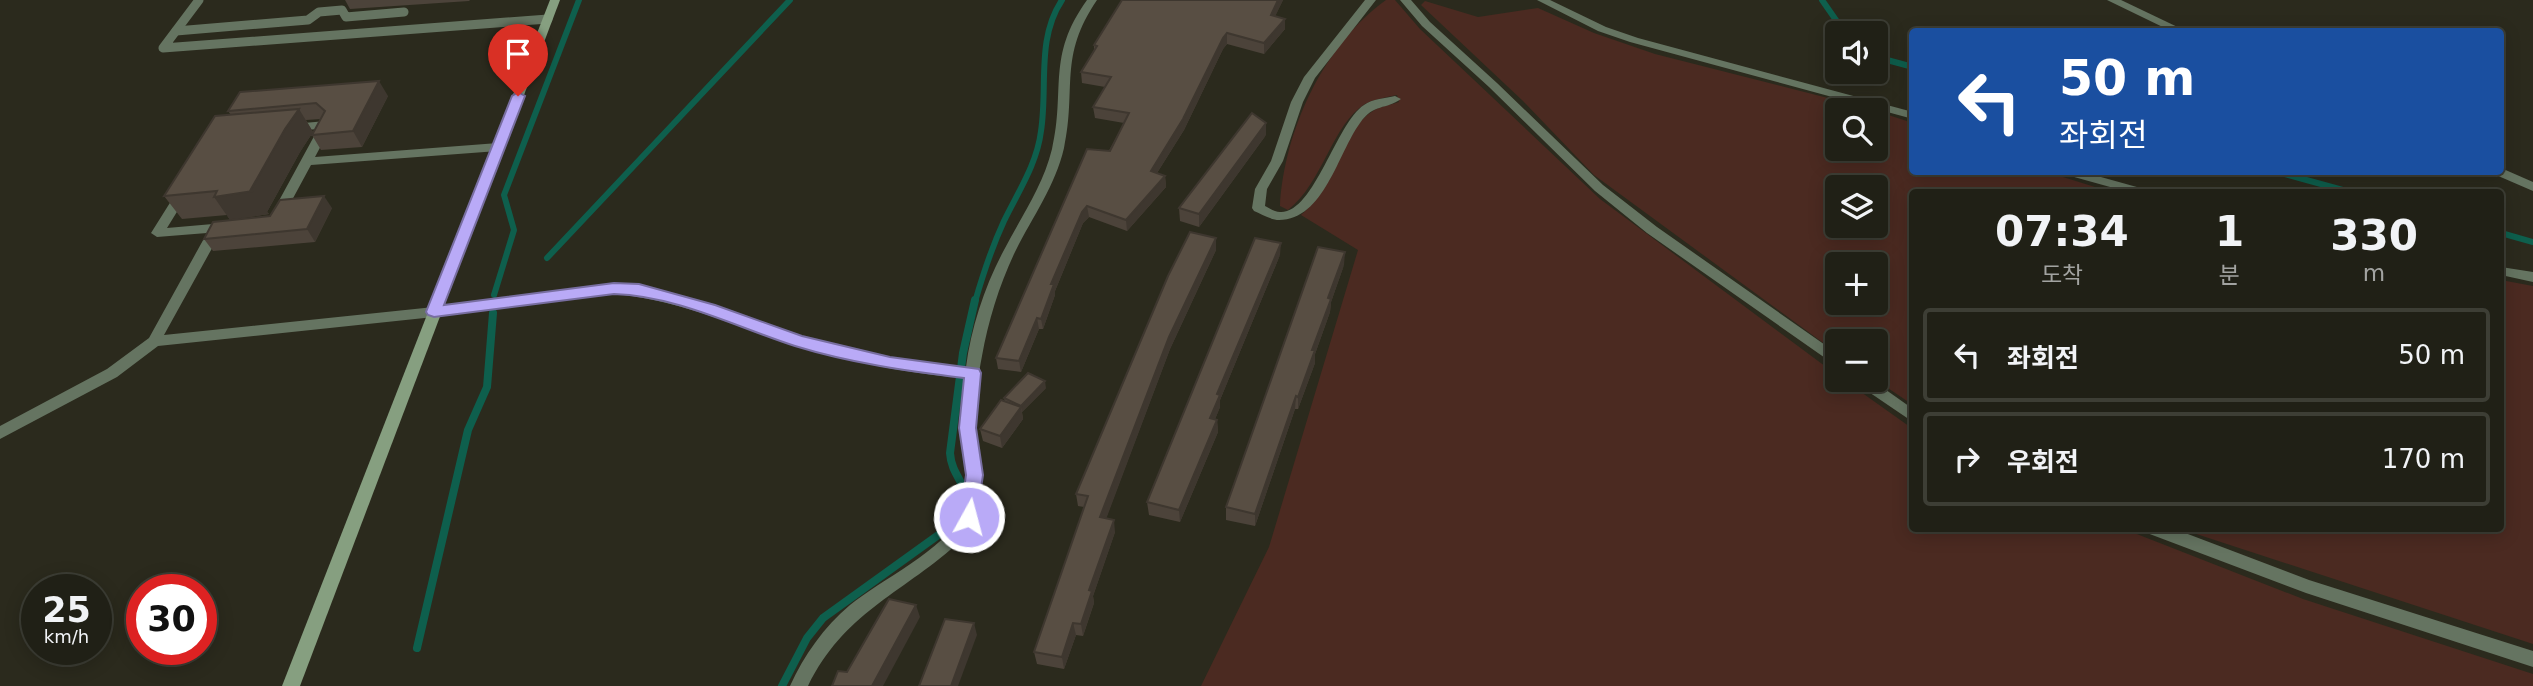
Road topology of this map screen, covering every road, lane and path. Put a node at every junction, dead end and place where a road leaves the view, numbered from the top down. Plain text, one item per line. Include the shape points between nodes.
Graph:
1 (199, 0) edge
2 (337, 0) edge
3 (555, 0) edge
4 (1091, 0) edge
5 (1371, 0) edge
6 (1405, 0) edge
7 (1542, 0) edge
8 (2112, 0) edge
9 (330, 11) junction
10 (404, 12) dead end
11 (548, 19) junction
12 (2173, 28) edge
13 (176, 31) junction
14 (1395, 99) dead end
15 (1909, 115) edge
16 (498, 147) junction
17 (307, 161) junction
18 (2504, 174) edge
19 (2080, 175) edge
20 (2533, 187) edge
21 (2130, 189) edge
22 (217, 228) junction
23 (2504, 272) edge
24 (2533, 277) edge
25 (434, 312) junction
26 (154, 341) junction
27 (1825, 353) edge
28 (970, 373) junction
29 (1879, 392) edge
30 (1909, 414) edge
31 (0, 433) edge
32 (2164, 532) edge
33 (2533, 659) edge
34 (291, 686) edge
35 (799, 686) edge

1 - 13 lane
2 - 9 lane
3 - 11 street
4 - 28 street via 1066,47 1060,87 1062,126 1053,167 1002,267
5 - 14 street via 1310,77 1261,189 1258,208 1283,218 1294,214 1323,179 1357,119 1369,107
6 - 27 street via 1599,188
7 - 15 street via 1634,40
8 - 12 street
9 - 10 lane via 342,10 346,17
9 - 13 lane via 308,20
11 - 13 lane via 163,48
11 - 16 street
16 - 17 street
16 - 25 street
17 - 22 street via 273,222
17 - 22 street via 326,125 219,134 157,233
18 - 20 street
19 - 21 street
22 - 26 street
23 - 24 street
25 - 26 street
25 - 28 street via 614,289 639,290 799,341 890,363
25 - 34 street
26 - 31 street via 112,373
28 - 35 street via 968,428 974,475 969,517 948,544 855,611 815,654
29 - 30 street
32 - 33 street via 2306,586

